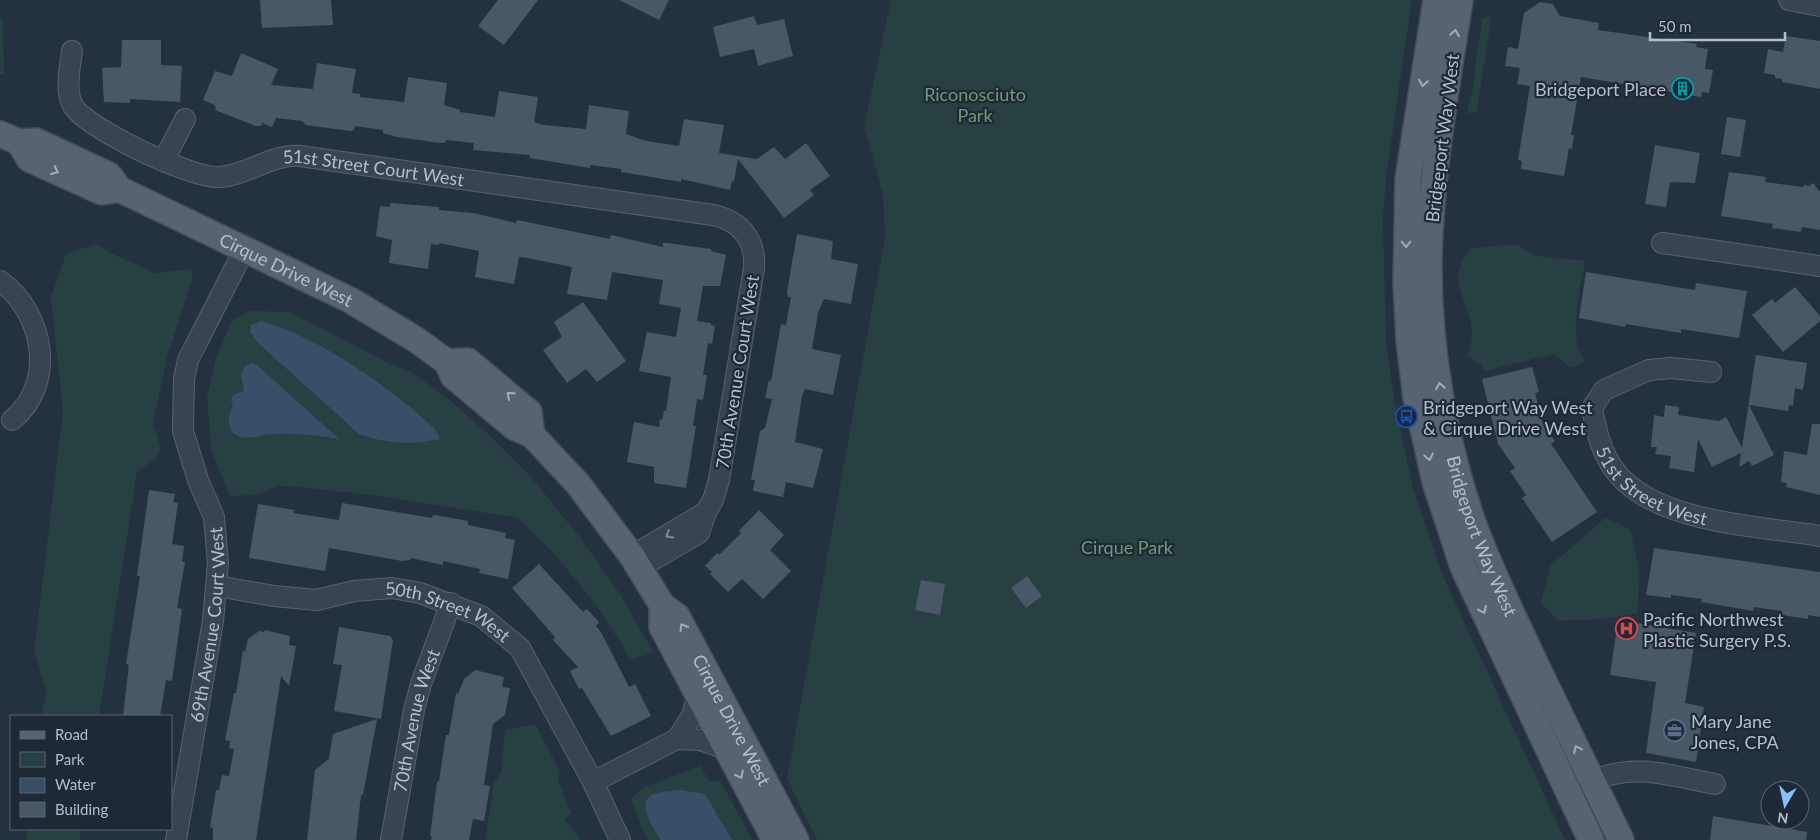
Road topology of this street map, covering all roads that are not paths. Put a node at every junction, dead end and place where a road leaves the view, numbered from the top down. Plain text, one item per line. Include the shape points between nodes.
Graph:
1 (1436, 0) edge
2 (1460, 0) edge
3 (1789, 0) edge
4 (1820, 6) edge
5 (72, 50) dead end
6 (185, 120) dead end
7 (9, 138) edge
8 (164, 160) junction
9 (744, 232) joint
10 (1662, 243) dead end
11 (245, 248) junction
12 (1820, 266) edge
13 (0, 281) edge
14 (1711, 372) dead end
15 (12, 420) dead end
16 (1820, 536) edge
17 (635, 562) junction
18 (218, 586) junction
19 (451, 603) junction
20 (662, 605) junction
21 (698, 693) junction
22 (678, 740) junction
23 (727, 749) junction
24 (1592, 781) junction
25 (593, 782) junction
26 (1715, 784) dead end
27 (767, 806) junction
28 (176, 840) edge
29 (391, 840) edge
30 (620, 840) edge
31 (775, 840) edge
32 (796, 840) edge
33 (1591, 840) edge
34 (1621, 840) edge

1 -> 33 main road, Bridgeport Way West via 1408,179 1408,341 1416,398 1435,482 1463,568
24 -> 2 main road, Bridgeport Way West via 1498,585 1475,526 1457,470 1437,367 1430,277 1432,207
3 - 4 street
5 - 8 street, 51st Street Court West via 69,86 77,112 91,124
6 - 8 street
7 - 11 main road, Cirque Drive West via 28,159 102,192 120,189
8 - 9 street, 51st Street Court West via 193,173 219,177 277,157 310,157 713,215 728,219
9 - 17 street, 70th Avenue Court West via 754,250 754,268 718,486 699,533
10 - 12 street
11 - 17 main road, Cirque Drive West via 350,300 415,339 446,362 453,376 514,427 532,435 578,484
11 - 18 street, 69th Avenue Court West via 188,360 184,379 183,431 198,480 214,517
13 - 15 street via 9,287 32,318 40,345 37,384 23,409
14 - 16 street, 51st Street West via 1670,368 1649,370 1604,390 1592,408 1603,451 1616,472 1635,491 1658,504 1693,516
17 - 20 main road, Cirque Drive West
18 - 19 street, 50th Street West via 317,600 392,588
18 - 28 street, 69th Avenue Court West
19 - 25 street, 50th Street West via 488,621 520,648
19 - 29 street, 70th Avenue West via 416,701
20 - 21 main road, Cirque Drive West via 662,628
27 -> 20 main road, Cirque Drive West via 695,647 677,616
21 - 22 street via 692,716
21 - 23 main road, Cirque Drive West
22 - 23 street via 700,740
22 - 25 street
23 -> 27 main road, Cirque Drive West
24 - 26 street via 1631,770
24 - 34 main road, Bridgeport Way West
25 - 30 street
27 - 31 main road, Cirque Drive West
27 - 32 main road, Cirque Drive West

